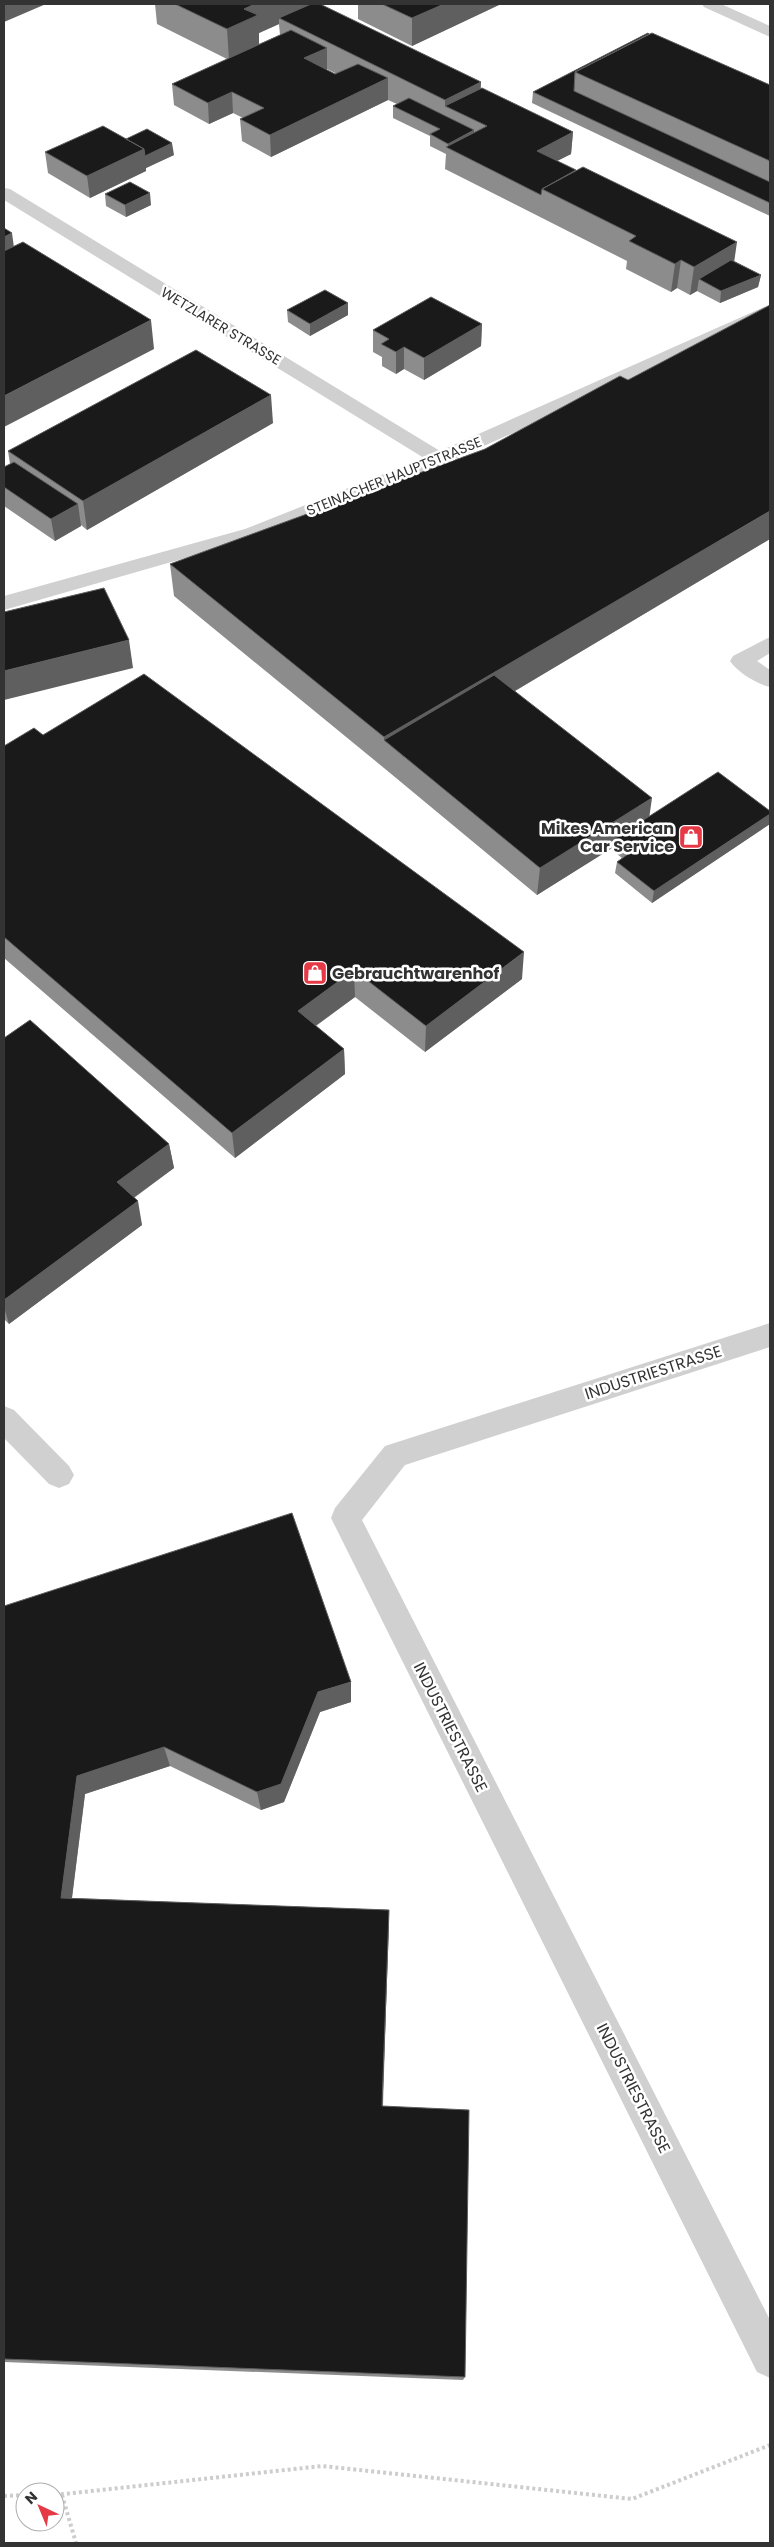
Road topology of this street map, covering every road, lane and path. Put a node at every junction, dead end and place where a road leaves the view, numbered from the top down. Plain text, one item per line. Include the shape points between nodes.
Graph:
1 (709, 4) edge
2 (770, 32) edge
3 (4, 193) edge
4 (770, 312) edge
5 (439, 459) junction
6 (4, 603) edge
7 (770, 644) edge
8 (770, 680) edge
9 (770, 1335) edge
10 (4, 1419) edge
11 (59, 1474) dead end
12 (770, 2359) edge
13 (770, 2445) edge
14 (65, 2494) edge
15 (65, 2504) edge
16 (76, 2543) edge

1 - 2 street
3 - 5 street, WETZLARER STRASSE
4 - 5 street, STEINACHER HAUPTSTRASSE
5 - 6 street, STEINACHER HAUPTSTRASSE via 252,533
7 - 8 street via 741,661
9 - 12 street, INDUSTRIESTRASSE via 395,1455 346,1518
10 - 11 street
13 - 14 path via 632,2499 322,2466
15 - 16 path

